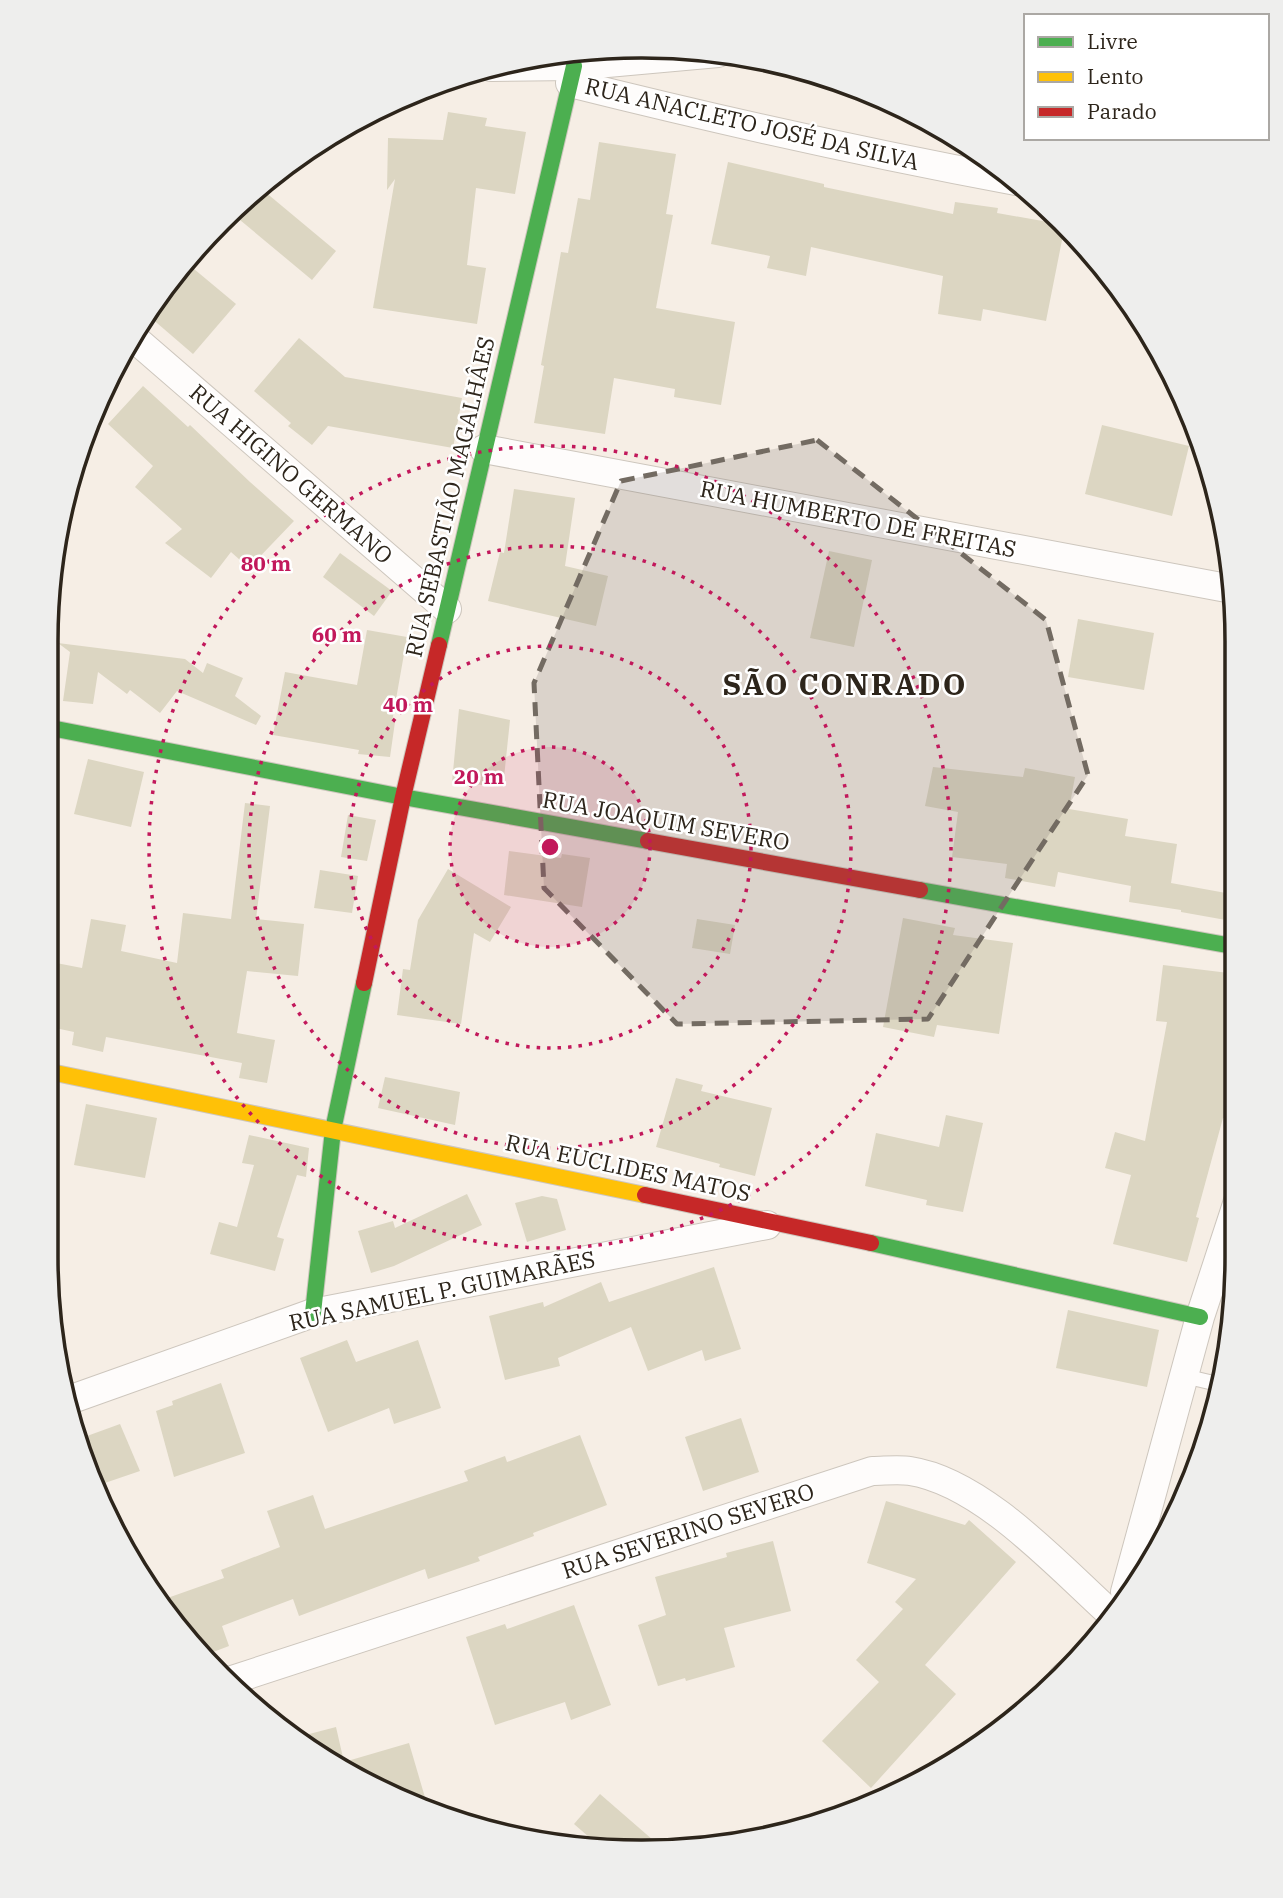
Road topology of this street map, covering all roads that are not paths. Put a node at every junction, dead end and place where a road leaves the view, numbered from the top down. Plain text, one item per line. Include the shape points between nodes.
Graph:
1 (677, 59) edge
2 (524, 70) edge
3 (572, 74) junction
4 (996, 177) edge
5 (140, 343) edge
6 (484, 449) junction
7 (1222, 587) edge
8 (447, 608) junction
9 (58, 729) edge
10 (403, 797) junction
11 (1225, 945) edge
12 (58, 1073) edge
13 (333, 1130) junction
14 (782, 1223) junction
15 (1225, 1239) edge
16 (313, 1313) junction
17 (1200, 1317) junction
18 (1184, 1376) junction
19 (1211, 1382) edge
20 (76, 1398) edge
21 (1129, 1578) edge
22 (1107, 1610) edge
23 (239, 1678) edge

1 - 3 street
2 - 3 street
3 - 4 street, RUA ANACLETO JOSÉ DA SILVA via 721,121
3 - 6 street, RUA SEBASTIÃO MAGALHÂES
5 - 8 street, RUA HIGINO GERMANO
6 - 7 street, RUA HUMBERTO DE FREITAS
6 - 8 street, RUA SEBASTIÃO MAGALHÂES
8 - 10 street, RUA SEBASTIÃO MAGALHÂES
9 - 10 street, RUA JOAQUIM SEVERO
10 - 11 street, RUA JOAQUIM SEVERO
10 - 13 street, RUA SEBASTIÃO MAGALHÂES
12 - 13 street, RUA EUCLIDES MATOS
13 - 14 street, RUA EUCLIDES MATOS
13 - 16 street, RUA SEBASTIÃO MAGALHÂES
14 - 16 street, RUA SAMUEL P. GUIMARÃES
14 - 17 street, RUA EUCLIDES MATOS
15 - 17 street
16 - 20 street, RUA SAMUEL P. GUIMARÃES
17 - 18 street
18 - 19 lane
18 - 21 street
22 - 23 street, RUA SEVERINO SEVERO via 978,1499 935,1477 908,1470 872,1471

